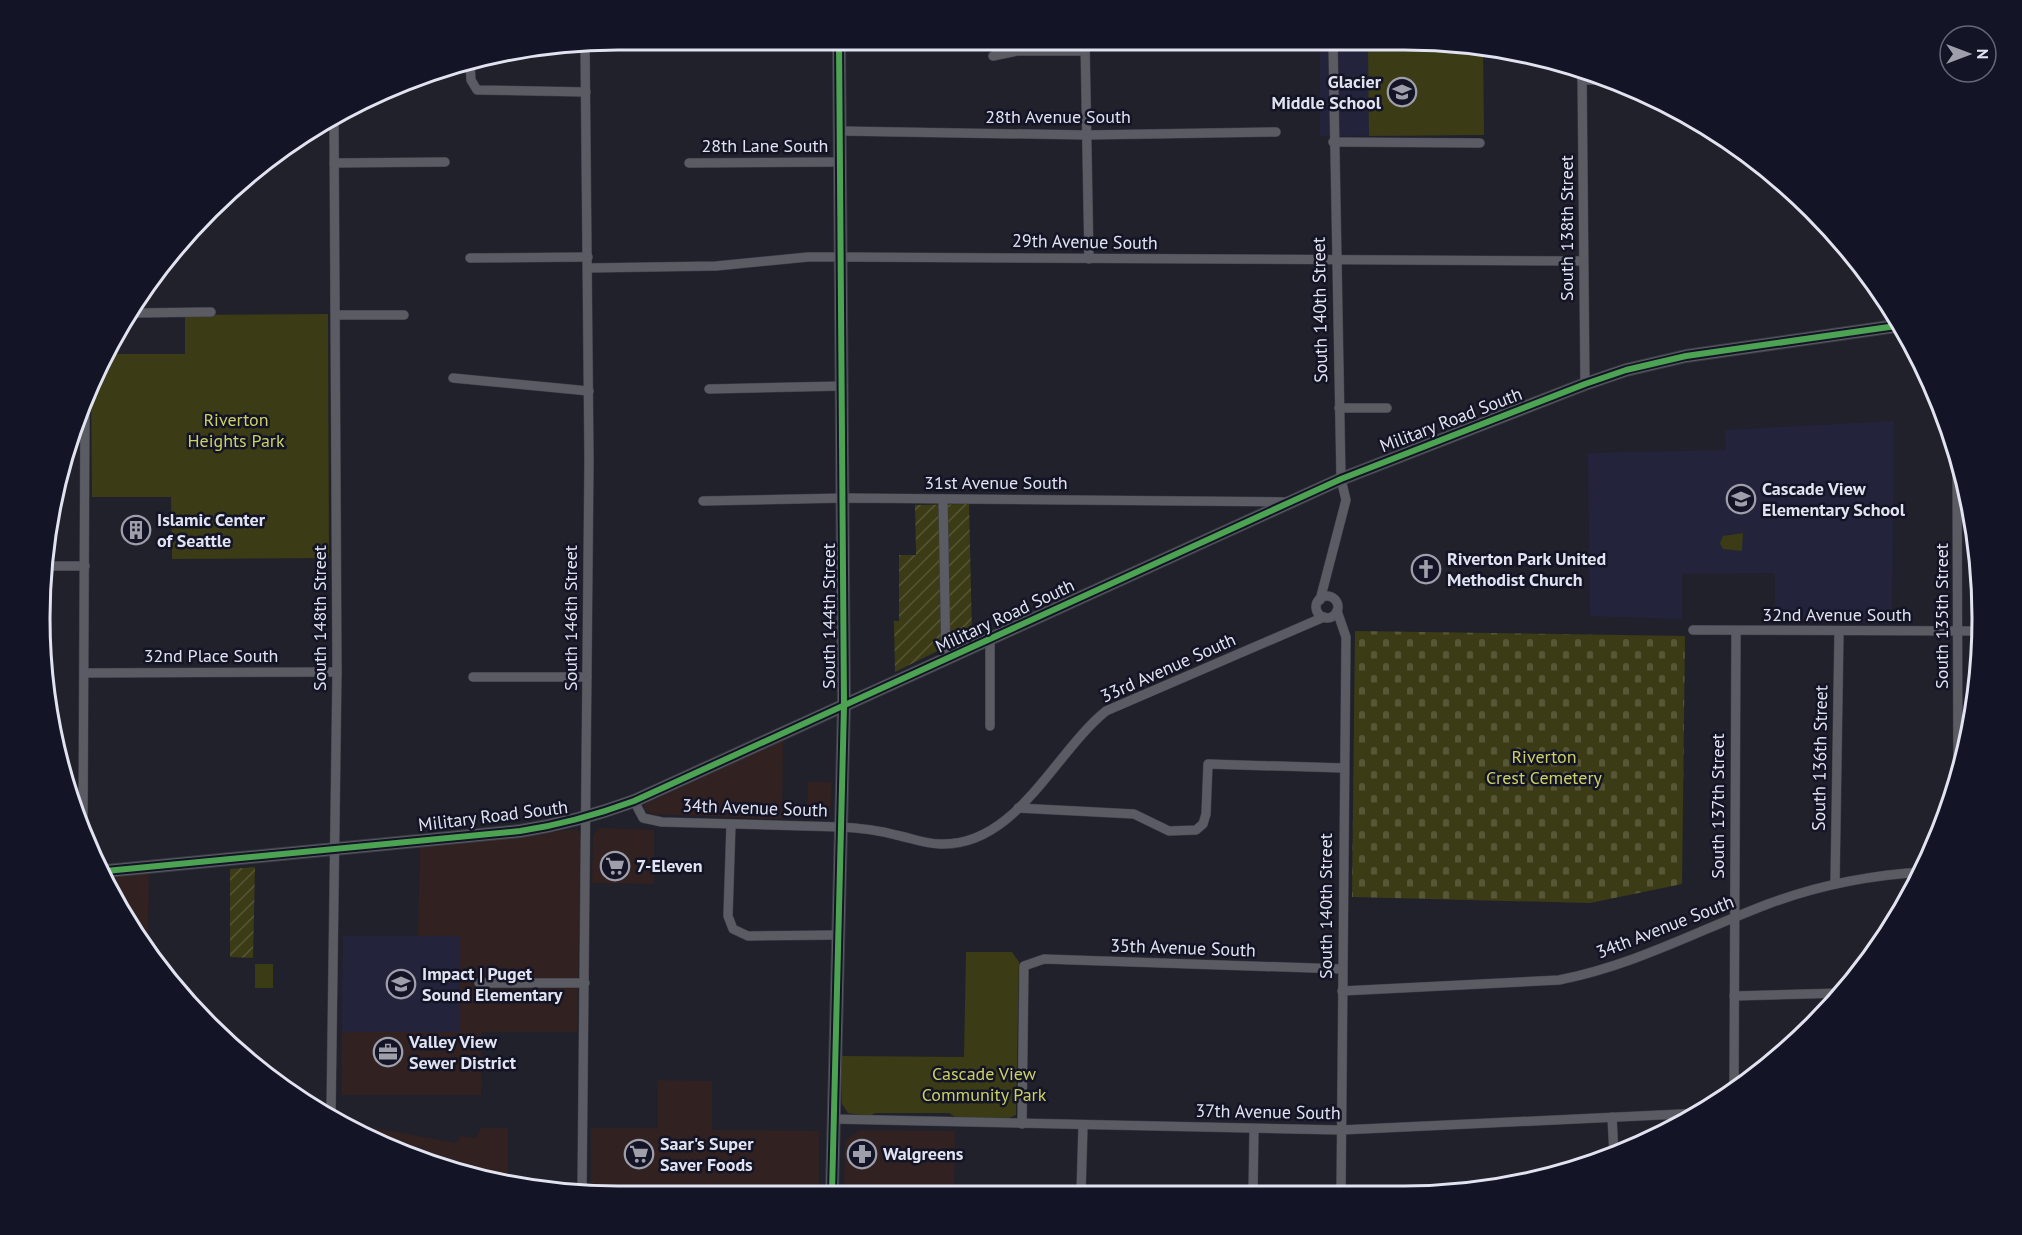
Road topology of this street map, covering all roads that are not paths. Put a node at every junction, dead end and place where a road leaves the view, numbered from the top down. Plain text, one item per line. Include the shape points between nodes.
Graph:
1 (839, 50) edge
2 (1034, 50) edge
3 (1085, 50) edge
4 (1333, 50) edge
5 (585, 51) edge
6 (993, 56) dead end
7 (470, 69) edge
8 (1582, 78) edge
9 (586, 92) junction
10 (334, 125) edge
11 (840, 131) junction
12 (1276, 132) dead end
13 (1087, 135) junction
14 (1333, 142) junction
15 (1480, 143) dead end
16 (445, 162) dead end
17 (840, 162) junction
18 (334, 163) junction
19 (689, 163) dead end
20 (841, 256) junction
21 (588, 257) junction
22 (470, 258) dead end
23 (1089, 259) junction
24 (1335, 261) junction
25 (1583, 261) junction
26 (588, 268) junction
27 (211, 312) dead end
28 (139, 313) edge
29 (336, 315) junction
30 (404, 315) dead end
31 (1892, 327) edge
32 (453, 378) dead end
33 (1585, 384) junction
34 (843, 386) junction
35 (709, 389) dead end
36 (589, 391) junction
37 (1339, 408) junction
38 (1387, 408) dead end
39 (85, 422) edge
40 (1341, 478) junction
41 (1957, 488) edge
42 (844, 498) junction
43 (943, 499) junction
44 (703, 501) dead end
45 (1289, 502) junction
46 (52, 566) edge
47 (85, 566) junction
48 (1328, 574) junction
49 (1330, 597) junction
50 (1318, 604) junction
51 (1333, 616) junction
52 (1296, 629) junction
53 (1693, 630) dead end
54 (1736, 631) junction
55 (1959, 631) junction
56 (1972, 631) edge
57 (1839, 632) junction
58 (990, 641) junction
59 (946, 660) junction
60 (337, 672) junction
61 (85, 673) junction
62 (473, 677) dead end
63 (587, 677) junction
64 (844, 706) junction
65 (990, 726) dead end
66 (1958, 743) edge
67 (1344, 768) junction
68 (634, 801) junction
69 (1018, 808) junction
70 (83, 809) edge
71 (586, 818) junction
72 (731, 824) junction
73 (841, 827) junction
74 (335, 848) junction
75 (109, 871) edge
76 (1912, 872) edge
77 (1835, 884) junction
78 (1734, 918) junction
79 (838, 935) junction
80 (1342, 969) junction
81 (479, 983) dead end
82 (585, 983) junction
83 (1342, 991) junction
84 (1831, 993) edge
85 (1734, 996) junction
86 (1734, 1080) edge
87 (331, 1108) edge
88 (1679, 1114) edge
89 (1612, 1117) junction
90 (833, 1119) junction
91 (1022, 1124) junction
92 (1083, 1126) junction
93 (1254, 1129) junction
94 (1341, 1130) junction
95 (1613, 1145) edge
96 (582, 1184) edge
97 (832, 1186) edge
98 (1081, 1186) edge
99 (1253, 1186) edge
100 (1341, 1186) edge

1 - 11 street, South 144th Street
2 - 6 street
3 - 13 street
4 - 14 street, South 140th Street
5 - 9 street, South 146th Street
7 - 9 street via 477,90
8 - 25 street, South 138th Street
9 - 21 street, South 146th Street
10 - 18 street, South 148th Street
11 - 13 street, 28th Avenue South
11 - 17 street, South 144th Street
12 - 13 street, 28th Avenue South
13 - 23 street
14 - 15 street
14 - 24 street, South 140th Street
16 - 18 street
17 - 19 street, 28th Lane South
17 - 20 street, South 144th Street
18 - 29 street, South 148th Street
20 - 23 street, 29th Avenue South
20 - 26 street, 29th Avenue South via 716,266
20 - 34 street, South 144th Street
21 - 22 street
21 - 26 street, South 146th Street
23 - 24 street, 29th Avenue South
24 - 25 street, 29th Avenue South
24 - 37 street, South 140th Street
25 - 33 street, South 138th Street
26 - 36 street, South 146th Street
27 - 28 street
29 - 30 street
29 - 60 street, South 148th Street
31 - 33 street, Military Road South via 1686,356
32 - 36 street
33 - 40 street, Military Road South
34 - 35 street
34 - 42 street, South 144th Street
36 - 63 street, South 146th Street
37 - 38 street
37 - 40 street, South 140th Street
39 - 47 street
40 - 45 street, Military Road South
40 - 48 street, South 140th Street via 1346,500
41 - 55 street, South 135th Street
42 - 43 street, 31st Avenue South
42 - 44 street, 31st Avenue South
42 - 64 street, South 144th Street
43 - 45 street, 31st Avenue South
43 - 59 street
45 - 58 street, Military Road South
46 - 47 street
47 - 61 street
48 - 49 street, South 140th Street
48 - 50 street, South 140th Street
49 - 50 street
49 - 51 street via 1336,601
50 - 51 street
50 - 52 street, 33rd Avenue South
51 - 52 street, 33rd Avenue South
51 - 67 street, South 140th Street via 1346,637
52 - 69 street, 33rd Avenue South via 1106,711 1084,730
53 - 54 street, 32nd Avenue South
54 - 57 street, 32nd Avenue South
54 - 78 street, South 137th Street
55 - 56 street, 32nd Avenue South
55 - 57 street, 32nd Avenue South
55 - 66 street, South 135th Street
57 - 77 street, South 136th Street
58 - 59 street, Military Road South
58 - 65 street
59 - 64 street, Military Road South
60 - 61 street, 32nd Place South
60 - 74 street, South 148th Street
61 - 70 street
62 - 63 street
63 - 71 street, South 146th Street
64 - 68 street, Military Road South
64 - 73 street, South 144th Street
67 - 69 street via 1208,764 1206,814 1196,830 1169,831 1134,814
67 - 80 street, South 140th Street
68 - 71 street, Military Road South
68 - 72 street, 34th Avenue South via 643,818 649,820
69 - 73 street, 34th Avenue South via 989,834 958,843 930,843
71 - 74 street, Military Road South via 520,831
71 - 82 street, South 146th Street
72 - 73 street, 34th Avenue South
72 - 79 street via 728,916 733,929 748,936
73 - 79 street, South 144th Street
74 - 75 street, Military Road South
74 - 87 street, South 148th Street
76 - 77 street, 34th Avenue South
77 - 78 street, 34th Avenue South
78 - 83 street, 34th Avenue South via 1634,960 1559,980
78 - 85 street, South 137th Street
79 - 90 street, South 144th Street
80 - 83 street, South 140th Street
80 - 91 street, 35th Avenue South via 1044,959 1024,966
81 - 82 street
82 - 96 street, South 146th Street
83 - 94 street, South 140th Street
84 - 85 street
85 - 86 street, South 137th Street
88 - 89 street, 37th Avenue South
89 - 94 street, 37th Avenue South
89 - 95 street
90 - 91 street, 37th Avenue South
90 - 97 street, South 144th Street
91 - 92 street, 37th Avenue South
92 - 93 street, 37th Avenue South
92 - 98 street
93 - 94 street, 37th Avenue South
93 - 99 street
94 - 100 street, South 140th Street

